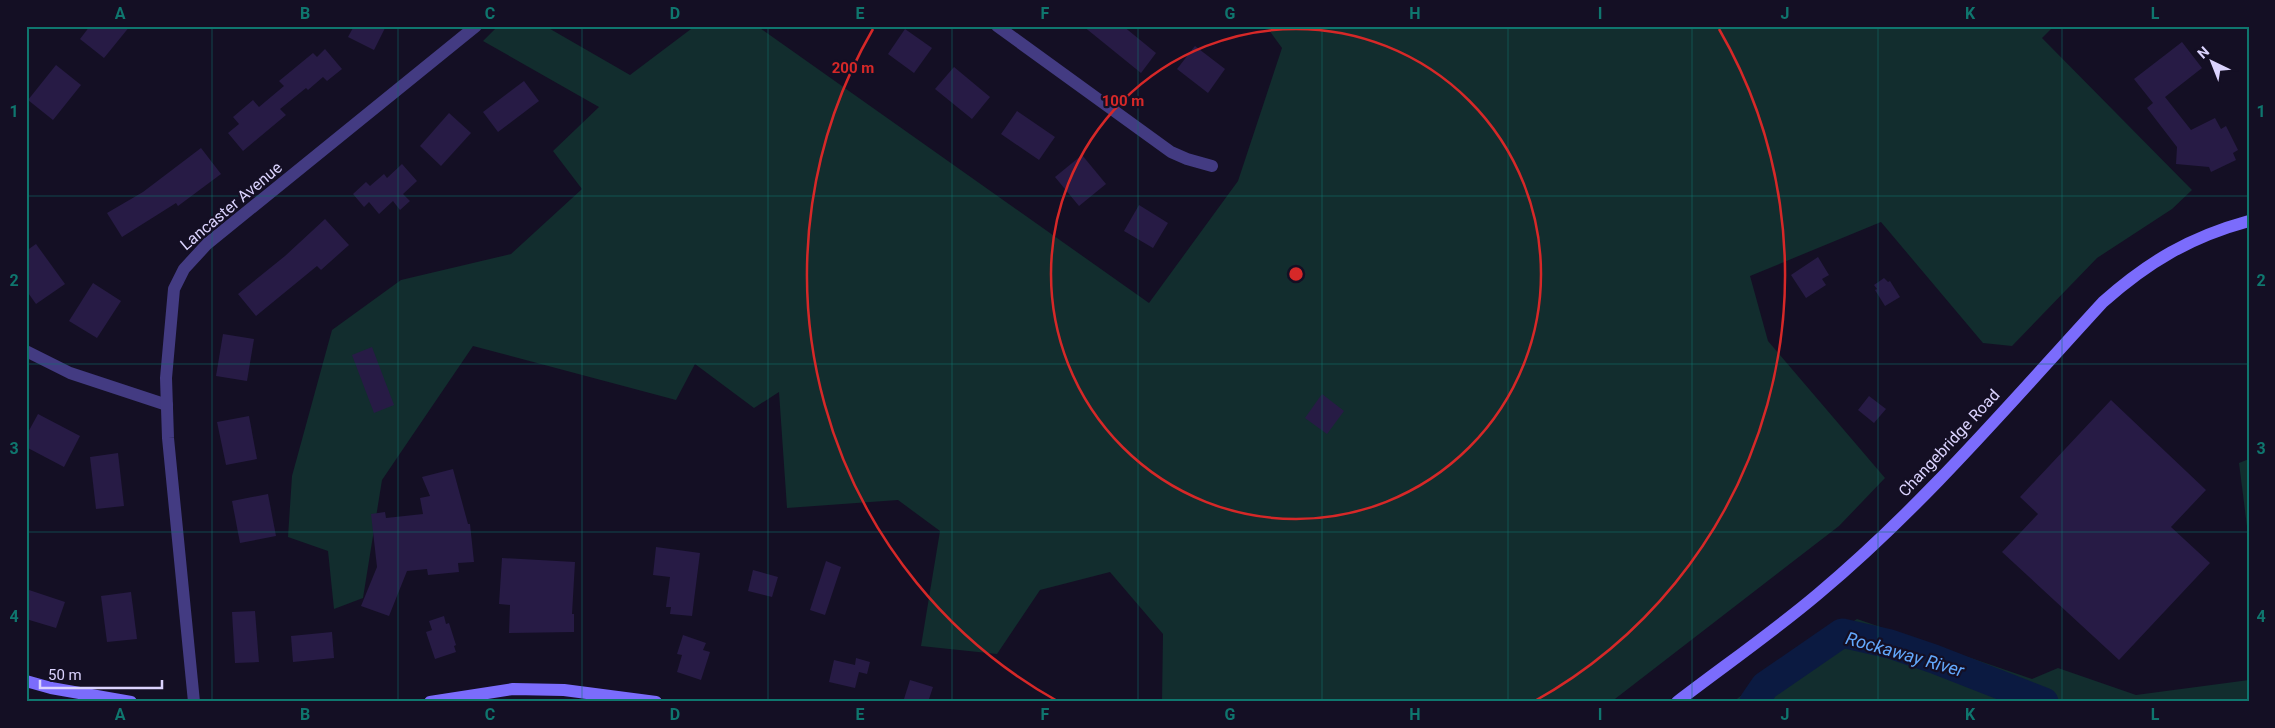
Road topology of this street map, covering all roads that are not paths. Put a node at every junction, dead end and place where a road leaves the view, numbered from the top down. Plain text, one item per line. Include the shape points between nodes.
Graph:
1 (476, 26) edge
2 (997, 26) edge
3 (1212, 166) dead end
4 (2249, 221) edge
5 (26, 351) edge
6 (167, 405) junction
7 (26, 681) edge
8 (131, 702) edge
9 (194, 702) edge
10 (430, 702) edge
11 (656, 702) edge
12 (1677, 702) edge

1 - 6 street, Lancaster Avenue via 193,257 174,289 166,378
2 - 3 street via 1172,152 1187,160
4 - 12 main road, Changebridge Road via 2184,244 2128,280 2103,302 1940,479 1878,540 1818,594
5 - 6 street via 70,373
6 - 9 street, Lancaster Avenue
7 - 8 main road
10 - 11 main road via 513,689 564,690

